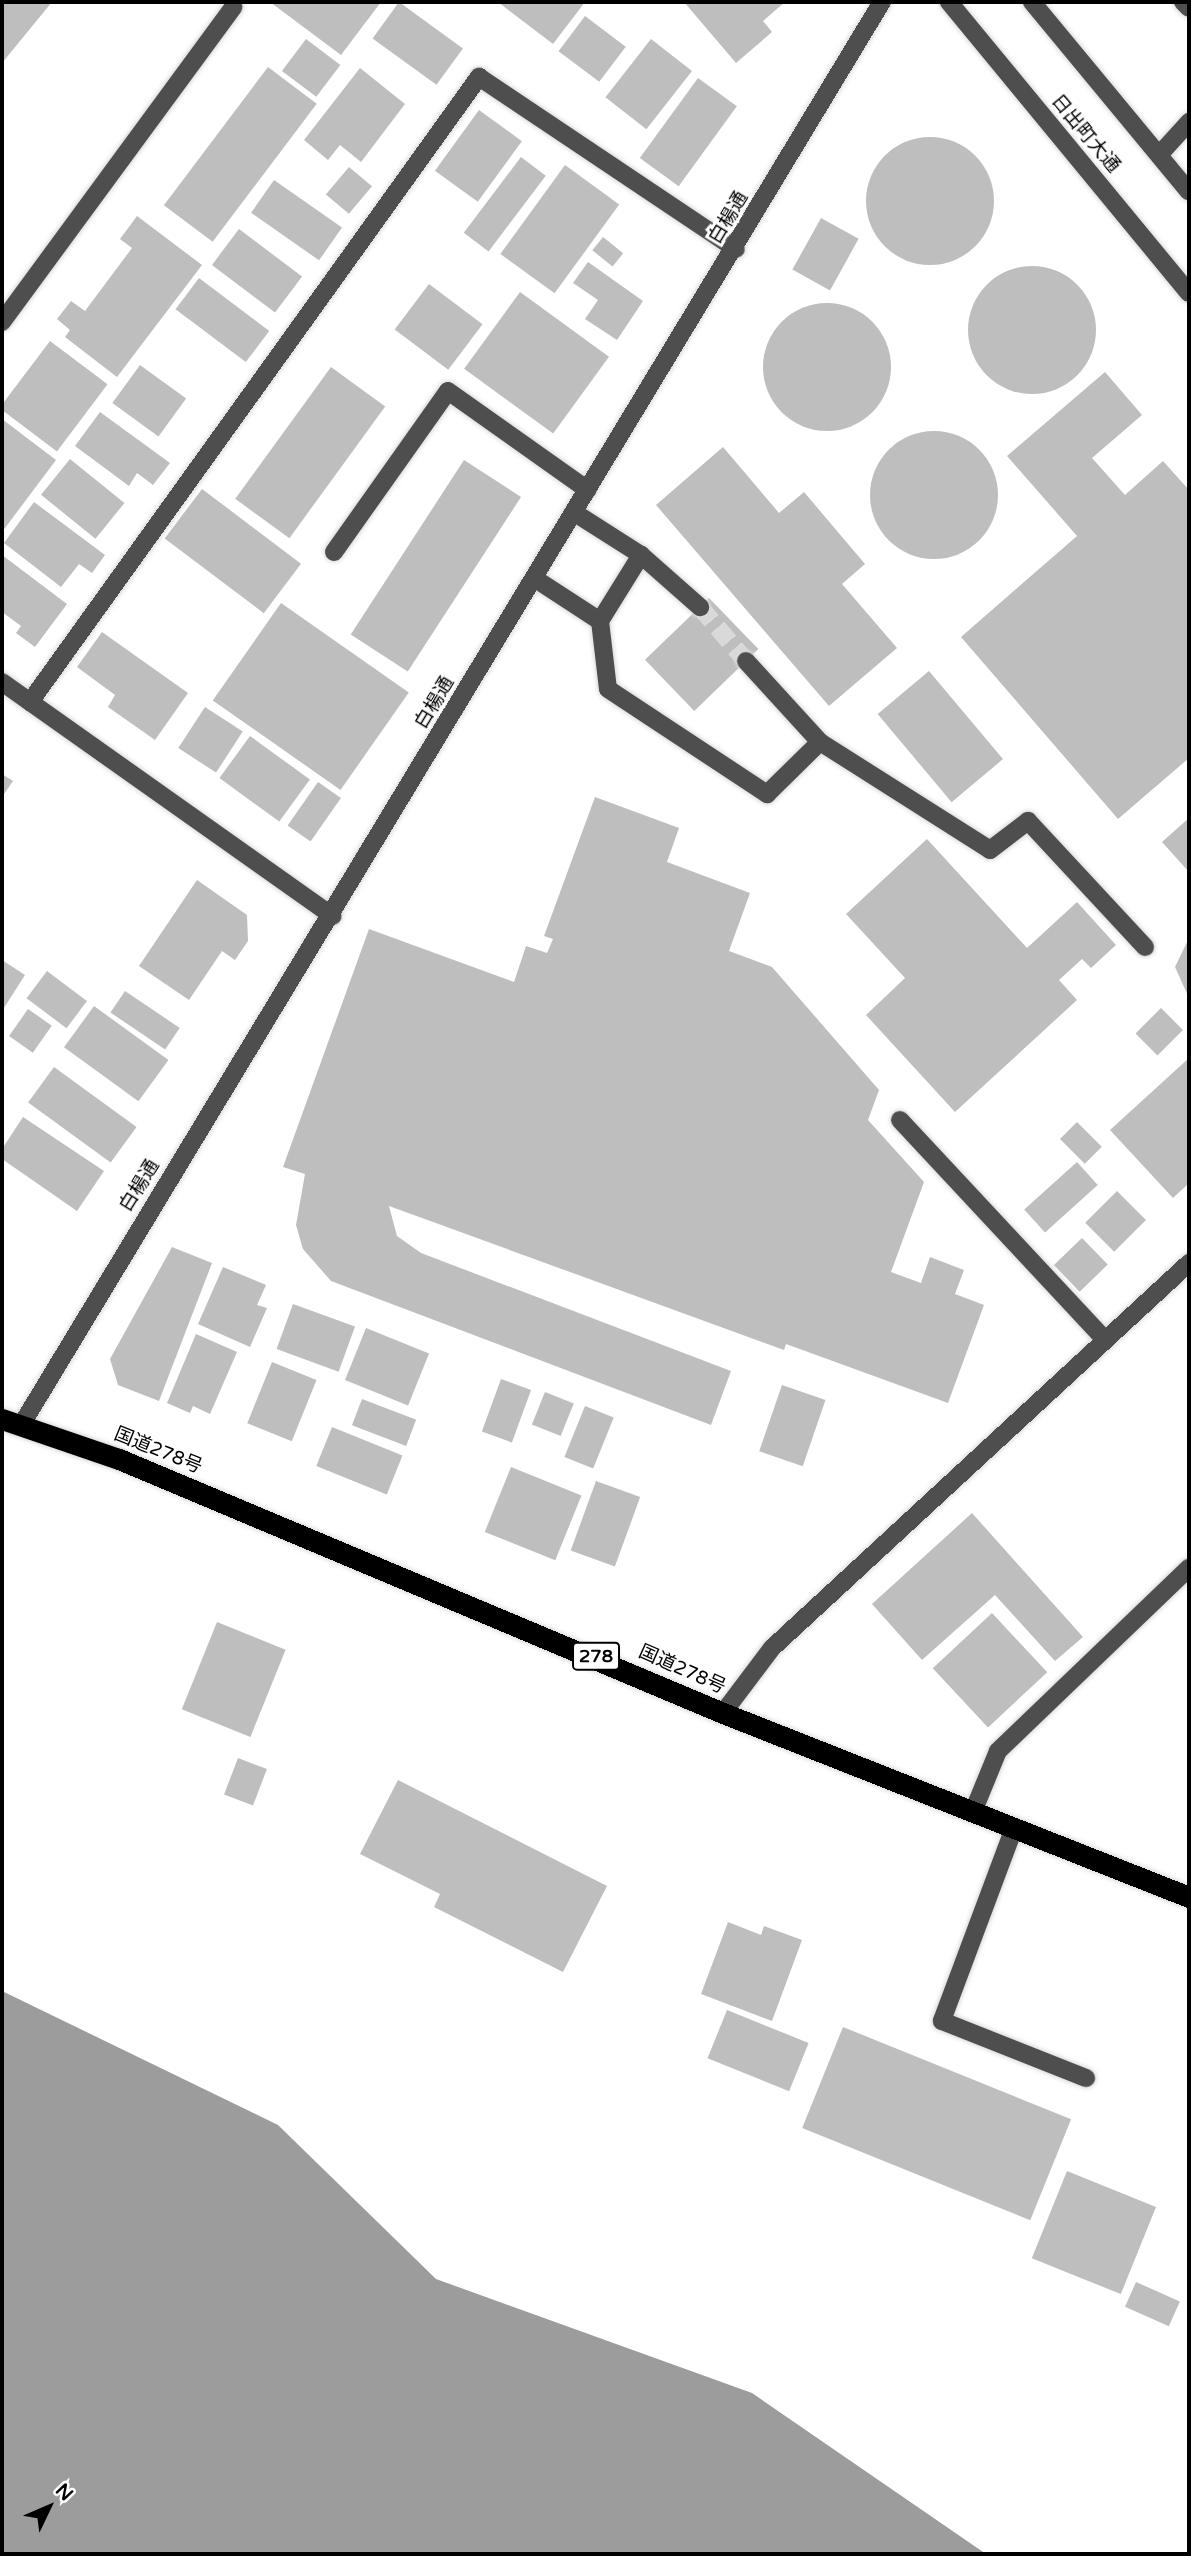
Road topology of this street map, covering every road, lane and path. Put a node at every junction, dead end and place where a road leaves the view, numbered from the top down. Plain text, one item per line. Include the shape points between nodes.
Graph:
1 (882, 2) edge
2 (949, 2) edge
3 (1032, 2) edge
4 (1183, 2) edge
5 (233, 7) dead end
6 (1189, 8) edge
7 (1189, 122) edge
8 (1159, 155) junction
9 (1189, 192) edge
10 (736, 249) junction
11 (1189, 293) edge
12 (2, 322) edge
13 (588, 490) junction
14 (575, 513) junction
15 (334, 552) dead end
16 (641, 555) junction
17 (534, 578) junction
18 (700, 607) tunnel mouth
19 (600, 621) junction
20 (746, 662) tunnel mouth
21 (2, 682) edge
22 (30, 702) junction
23 (820, 742) junction
24 (333, 916) junction
25 (1145, 947) dead end
26 (900, 1120) dead end
27 (1189, 1263) edge
28 (1105, 1340) junction
29 (12, 1422) edge
30 (1189, 1568) edge
31 (723, 1713) junction
32 (972, 1812) junction
33 (1014, 1828) junction
34 (1189, 1897) edge
35 (1086, 2078) dead end

1 - 10 street, 白楊通
2 - 11 street, 日出町大通
3 - 8 street
4 - 6 street
5 - 12 street
7 - 8 street
8 - 9 street
10 - 13 street, 白楊通
10 - 22 street via 479,76
13 - 14 street, 白楊通
13 - 15 street via 448,391
14 - 16 street
14 - 17 street, 白楊通
16 - 18 street
16 - 19 street
17 - 19 street
17 - 24 street, 白楊通
19 - 23 street via 608,689 766,794
20 - 23 street
21 - 22 street
22 - 24 street
23 - 25 street via 990,850 1028,821
24 - 29 street, 白楊通
26 - 28 street
27 - 28 street
28 - 31 street via 772,1648
29 - 31 highway, 国道278号 / 278 via 387,1569
30 - 32 street via 998,1751
31 - 32 highway, 国道278号 / 278
32 - 33 highway, 国道278号 / 278
33 - 34 highway, 国道278号 / 278
33 - 35 street via 942,2021

